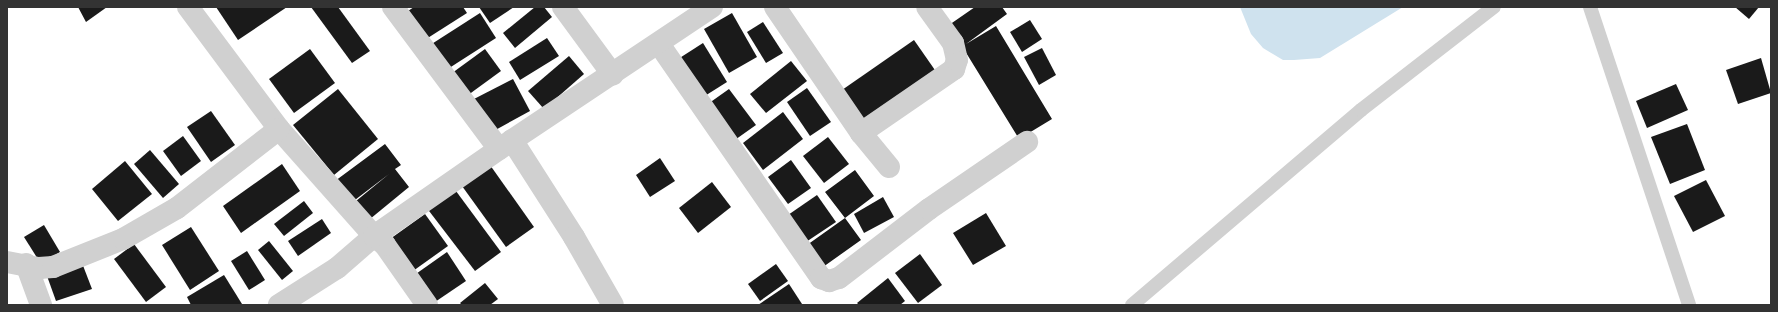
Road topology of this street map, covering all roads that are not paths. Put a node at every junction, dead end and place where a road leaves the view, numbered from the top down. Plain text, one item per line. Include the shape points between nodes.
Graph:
1 (188, 7) edge
2 (393, 7) edge
3 (563, 7) edge
4 (712, 7) edge
5 (775, 7) edge
6 (926, 7) edge
7 (1494, 7) edge
8 (1590, 7) edge
9 (659, 44) junction
10 (613, 75) junction
11 (278, 129) junction
12 (861, 133) junction
13 (1026, 142) dead end
14 (505, 145) junction
15 (889, 167) dead end
16 (374, 236) junction
17 (16, 263) edge
18 (41, 305) edge
19 (279, 305) edge
20 (427, 305) edge
21 (614, 305) edge
22 (1132, 305) edge
23 (1689, 305) edge

1 - 11 street
2 - 14 street
3 - 10 street
4 - 9 street
5 - 12 street
6 - 12 street via 953,43 957,60 954,69
7 - 22 lane via 1361,110
8 - 23 lane
9 - 10 street
9 - 13 street via 821,278 829,281 839,278 929,209
10 - 14 street
11 - 16 street
11 - 17 street via 177,208 123,239 53,267 39,268
12 - 15 street
14 - 16 street
14 - 21 street via 574,237
16 - 19 street via 337,268
16 - 20 street via 385,245
17 - 18 street

